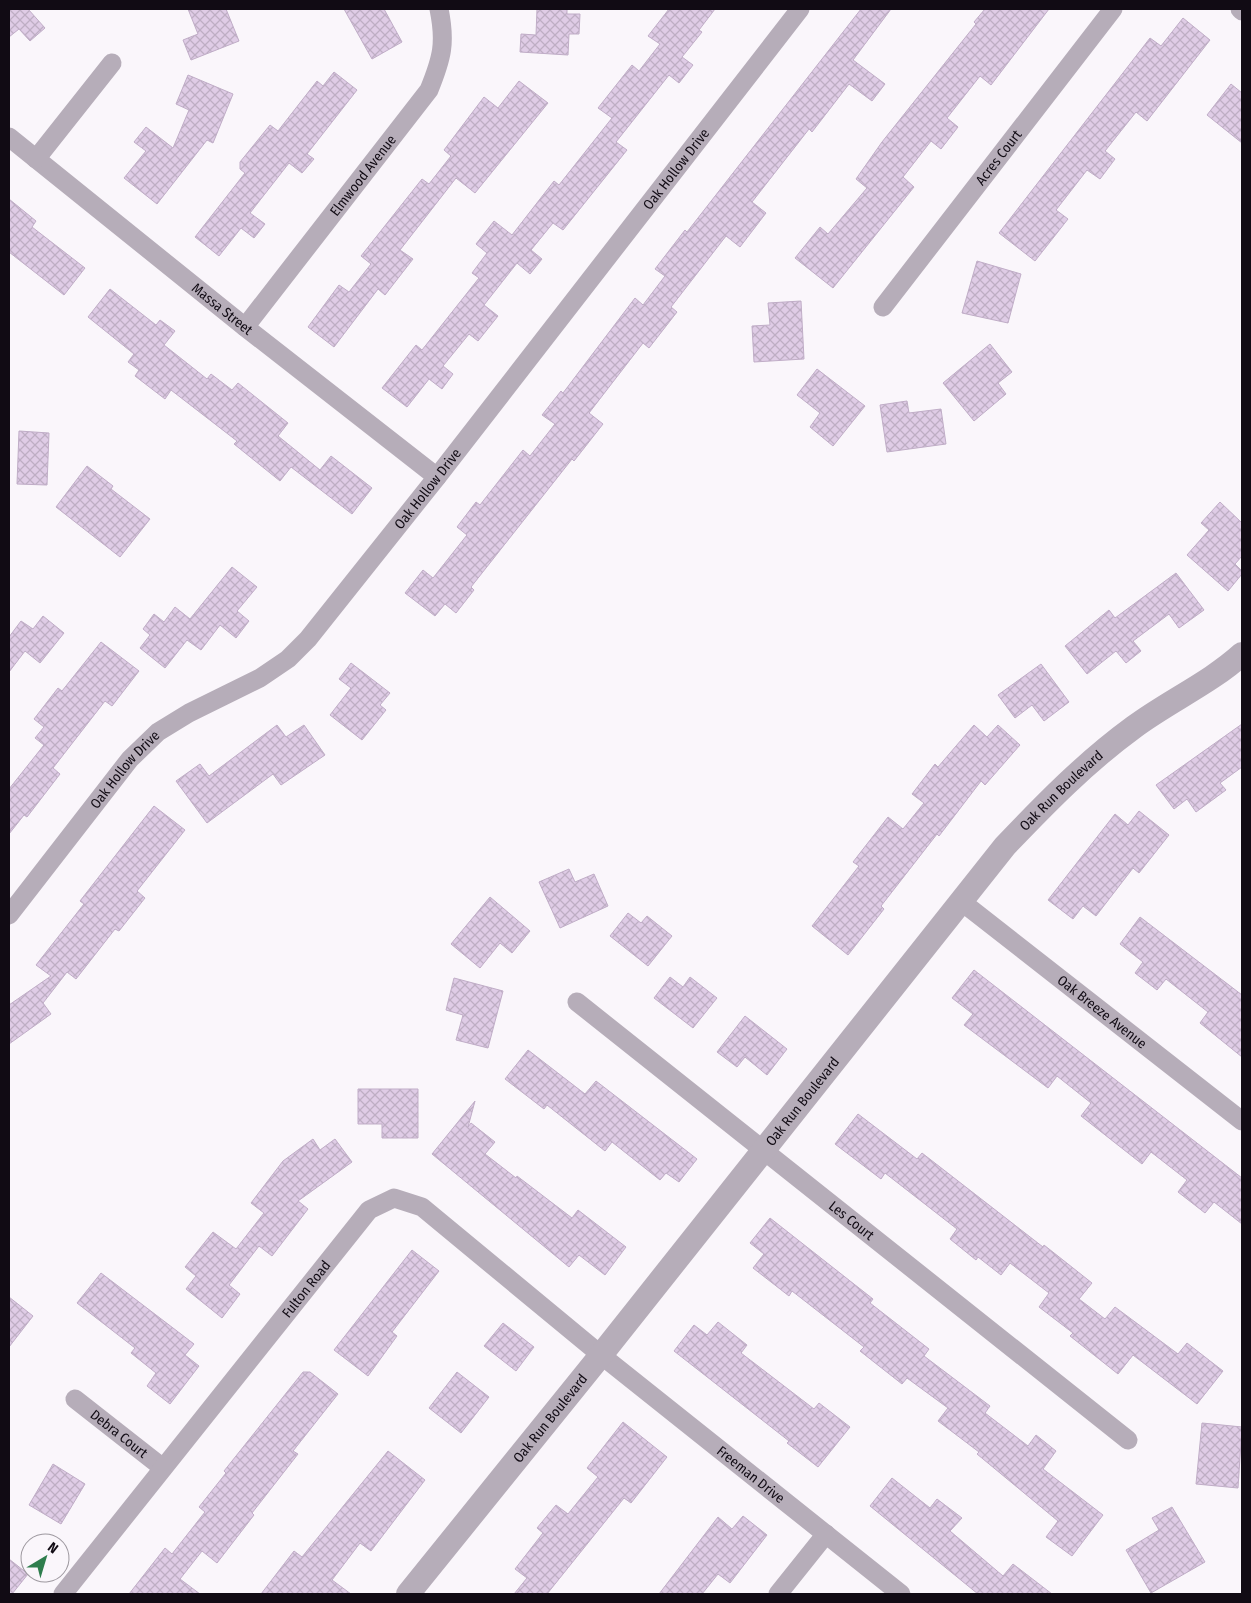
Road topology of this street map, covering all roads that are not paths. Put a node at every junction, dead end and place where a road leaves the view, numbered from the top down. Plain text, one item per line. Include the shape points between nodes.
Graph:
1 (439, 9) edge
2 (800, 9) edge
3 (1113, 9) edge
4 (112, 63) dead end
5 (9, 137) edge
6 (36, 159) junction
7 (883, 307) dead end
8 (245, 327) junction
9 (437, 477) junction
10 (1242, 654) edge
11 (962, 902) junction
12 (9, 915) edge
13 (577, 1002) dead end
14 (1242, 1121) edge
15 (763, 1150) junction
16 (601, 1355) junction
17 (75, 1399) dead end
18 (1128, 1440) dead end
19 (163, 1468) junction
20 (826, 1534) junction
21 (63, 1594) edge
22 (408, 1594) edge
23 (778, 1594) edge
24 (901, 1594) edge

1 - 8 street, Elmwood Avenue via 444,30 442,60 429,90
2 - 9 street, Oak Hollow Drive
3 - 7 street, Acres Court
4 - 6 street
5 - 6 street, Massa Street
6 - 8 street, Massa Street
8 - 9 street, Massa Street
9 - 12 street, Oak Hollow Drive via 308,639 288,659 260,678 188,713 158,732 130,759
10 - 11 street, Oak Run Boulevard via 1135,726 1085,765 1005,846
11 - 14 street, Oak Breeze Avenue
11 - 15 street, Oak Run Boulevard
13 - 15 street, Les Court
15 - 16 street, Oak Run Boulevard
15 - 18 street, Les Court
16 - 19 street, Fulton Road via 422,1206 394,1198 369,1210
16 - 20 street, Freeman Drive
16 - 22 street, Oak Run Boulevard
17 - 19 street, Debra Court
19 - 21 street, Fulton Road
20 - 23 street
20 - 24 street, Freeman Drive

